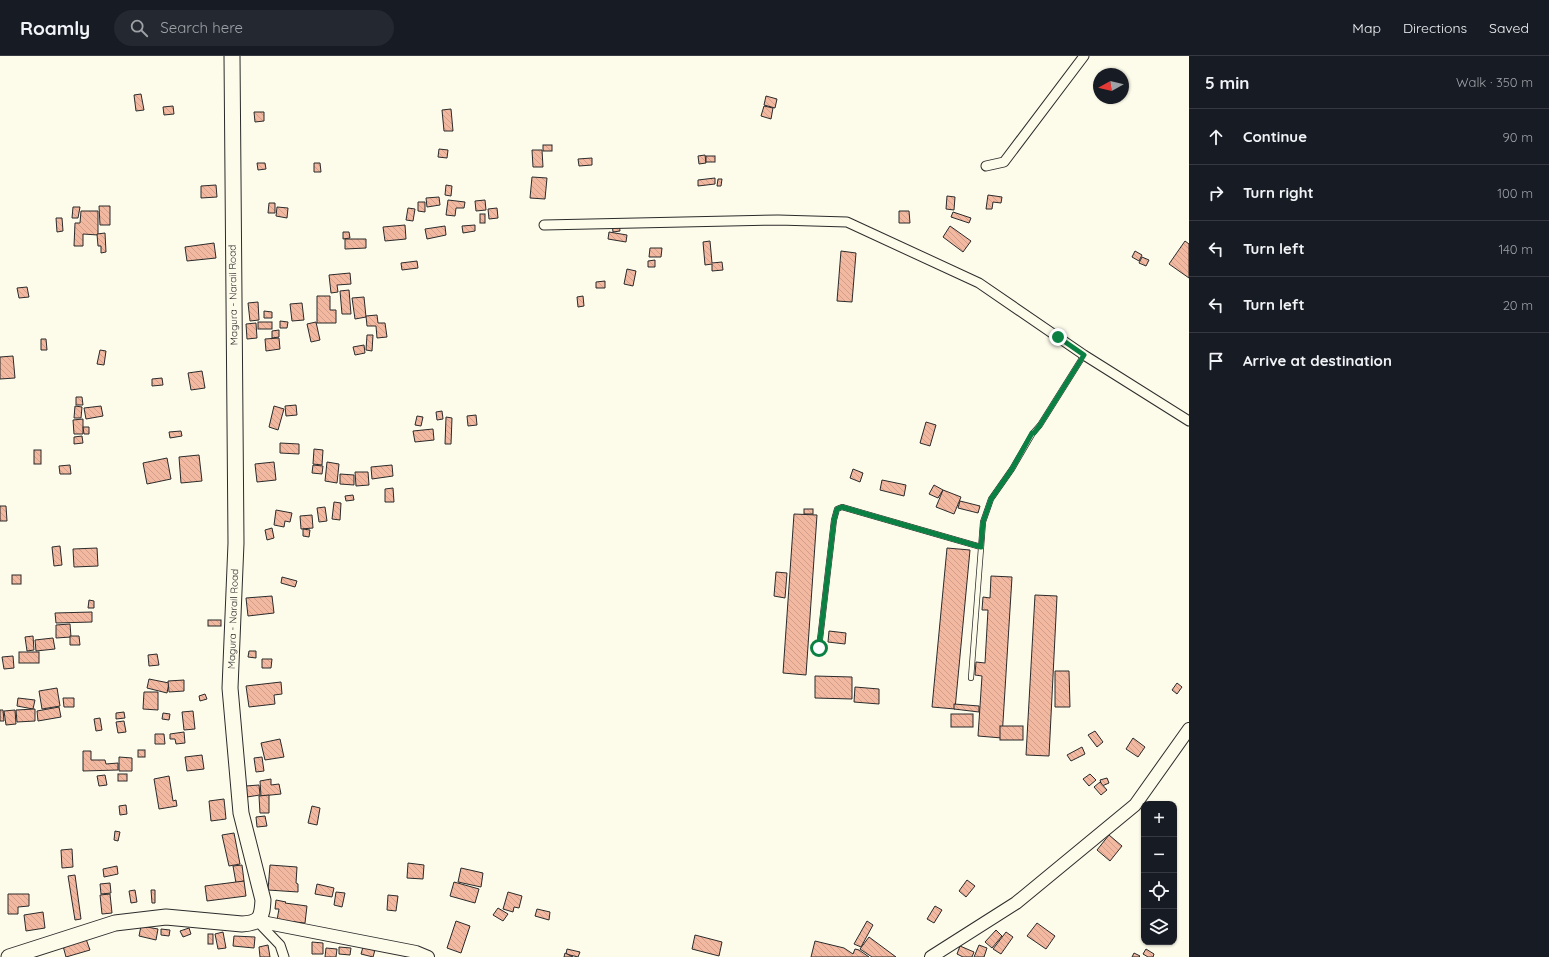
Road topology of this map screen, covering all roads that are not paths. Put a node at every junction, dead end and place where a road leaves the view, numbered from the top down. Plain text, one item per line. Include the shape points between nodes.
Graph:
1 (232, 56) edge
2 (1084, 56) edge
3 (986, 166) dead end
4 (544, 225) dead end
5 (1084, 355) junction
6 (1189, 421) edge
7 (981, 547) junction
8 (819, 648) dead end
9 (971, 678) dead end
10 (1189, 729) edge
11 (257, 921) junction
12 (9, 957) edge
13 (284, 957) edge
14 (428, 957) edge
15 (931, 957) edge

1 - 11 main road, Magura - Narail Road via 236,543 230,688 241,813 263,900 262,914
2 - 3 street via 1004,162
4 - 5 street via 778,220 847,222 979,283
5 - 6 street
5 - 7 lane via 991,499 983,522
7 - 8 lane via 842,507 837,509
7 - 9 lane
10 - 15 street via 1135,805 1016,903
11 - 12 main road via 242,924 166,917 115,923
11 - 13 street via 280,945
11 - 14 street via 416,952

